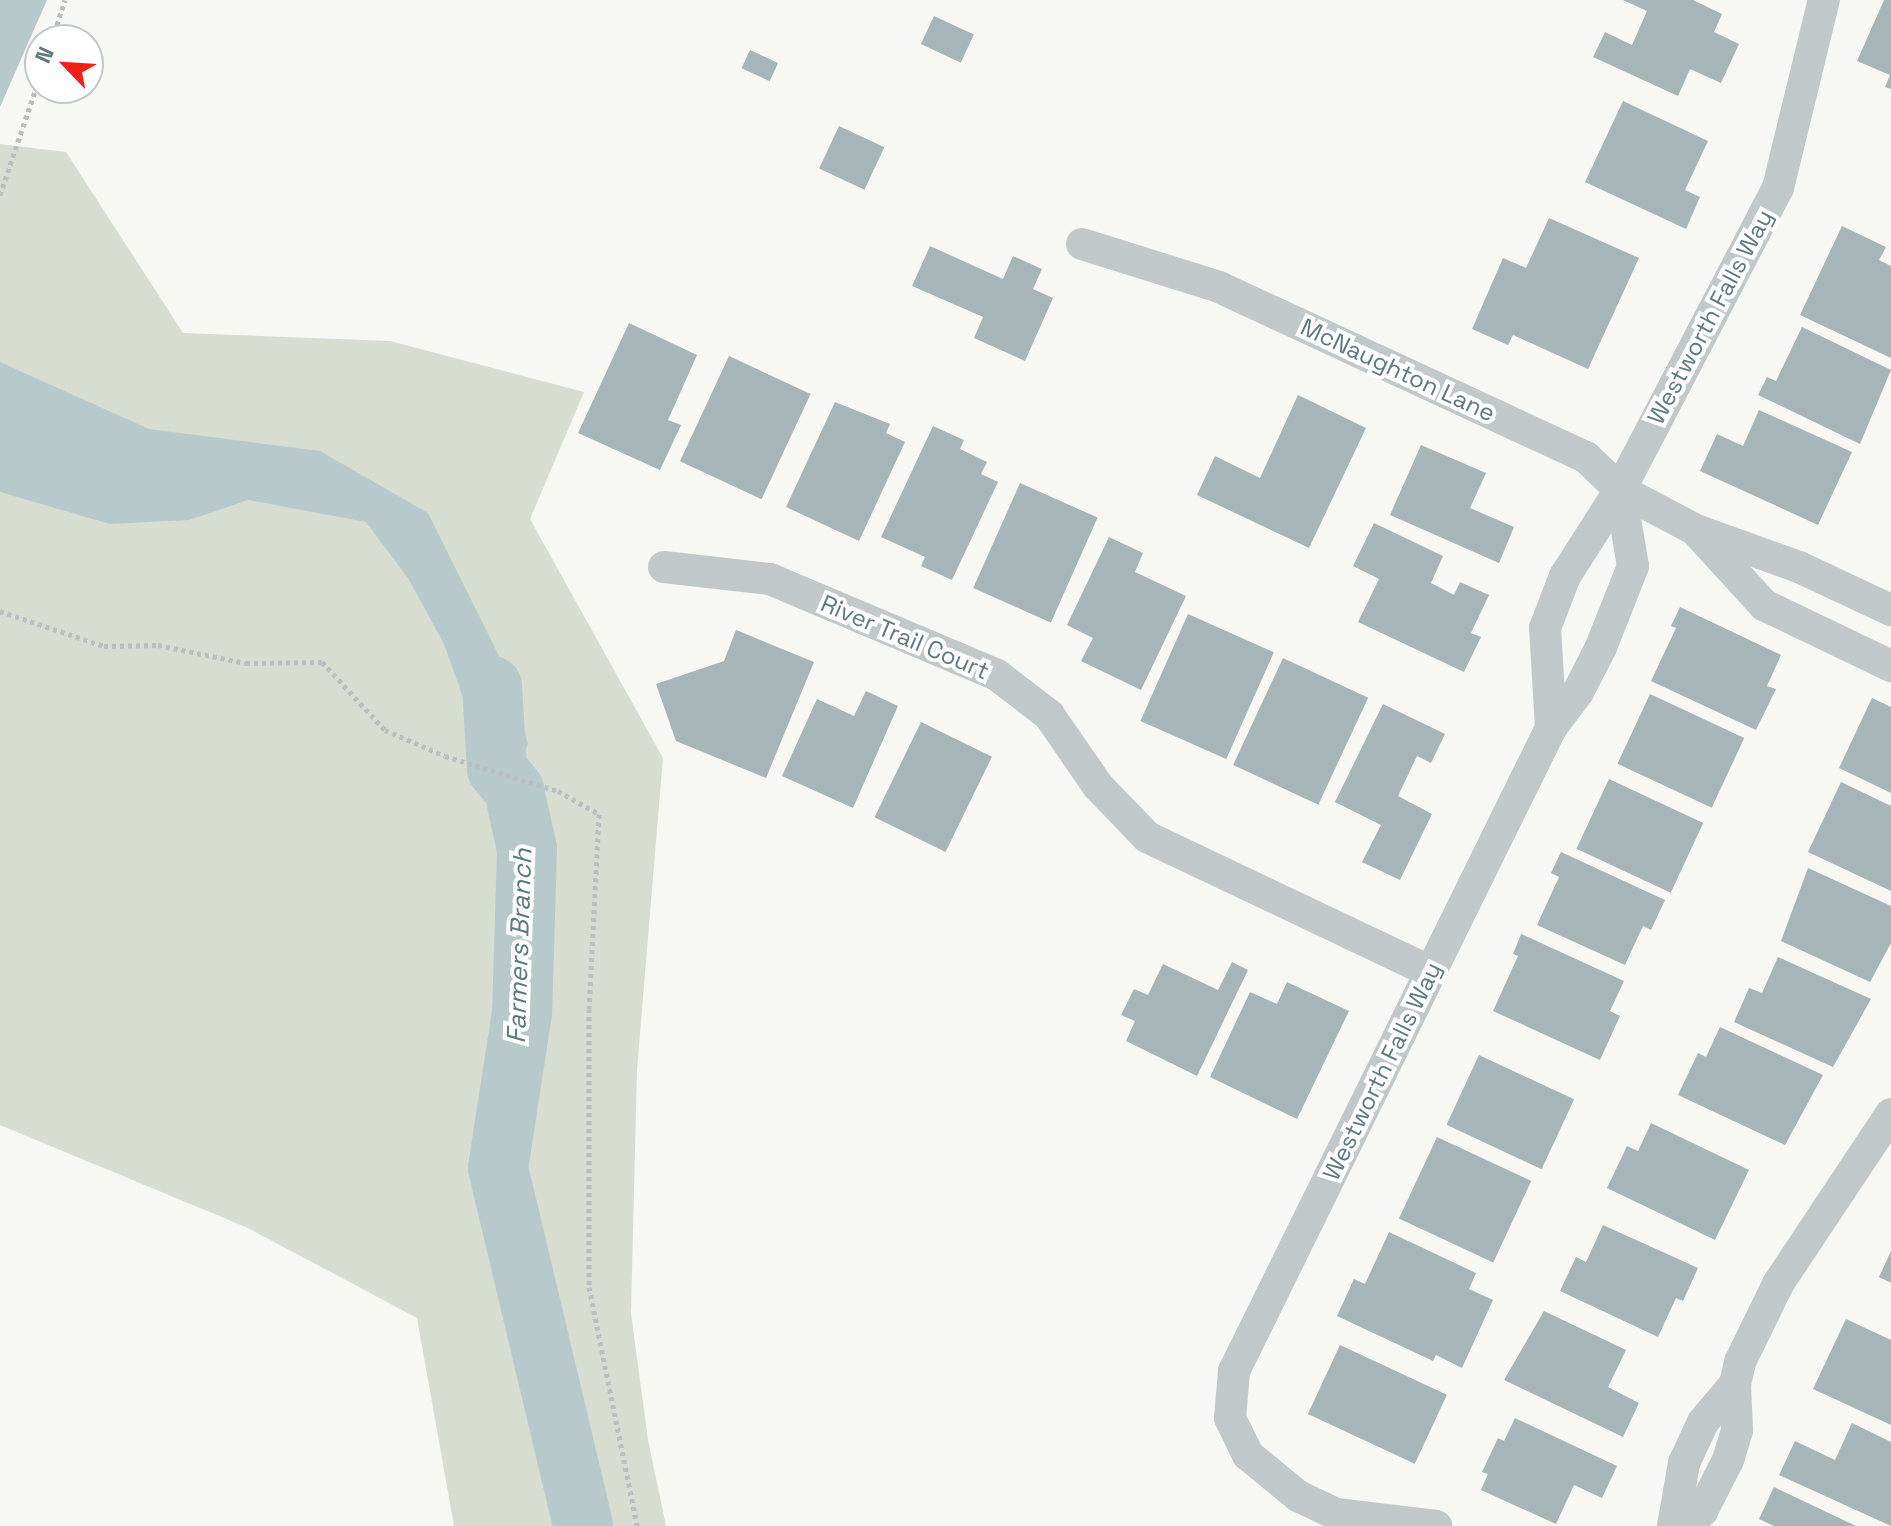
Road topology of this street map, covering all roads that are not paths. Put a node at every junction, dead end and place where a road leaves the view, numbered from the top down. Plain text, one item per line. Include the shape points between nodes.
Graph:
1 (1824, 0) edge
2 (1082, 244) dead end
3 (1620, 490) junction
4 (1696, 530) junction
5 (664, 567) dead end
6 (1891, 610) edge
7 (1891, 666) edge
8 (1551, 728) junction
9 (1431, 972) junction
10 (1891, 1114) edge
11 (1735, 1384) junction
12 (1342, 1520) edge
13 (1436, 1526) edge
14 (1673, 1526) edge
15 (1685, 1526) edge

1 - 3 street, Westworth Falls Way via 1778,188
2 - 3 street, McNaughton Lane via 1219,287 1340,342 1586,457
3 - 4 street, McNaughton Lane
3 - 8 street, Westworth Falls Way via 1565,576 1545,628
3 - 8 street, Westworth Falls Way via 1633,566 1584,681
4 - 6 street, McNaughton Lane via 1799,567
4 - 7 street, McNaughton Lane via 1764,605
5 - 9 street, River Trail Court via 770,579 997,675 1049,715 1098,786 1147,837
8 - 9 street, Westworth Falls Way
9 - 12 street, Westworth Falls Way via 1234,1371 1230,1418 1248,1455 1298,1496
10 - 11 street via 1778,1284
11 - 14 street via 1703,1422 1684,1463
11 - 15 street via 1737,1430 1728,1460 1702,1511
12 - 13 street

